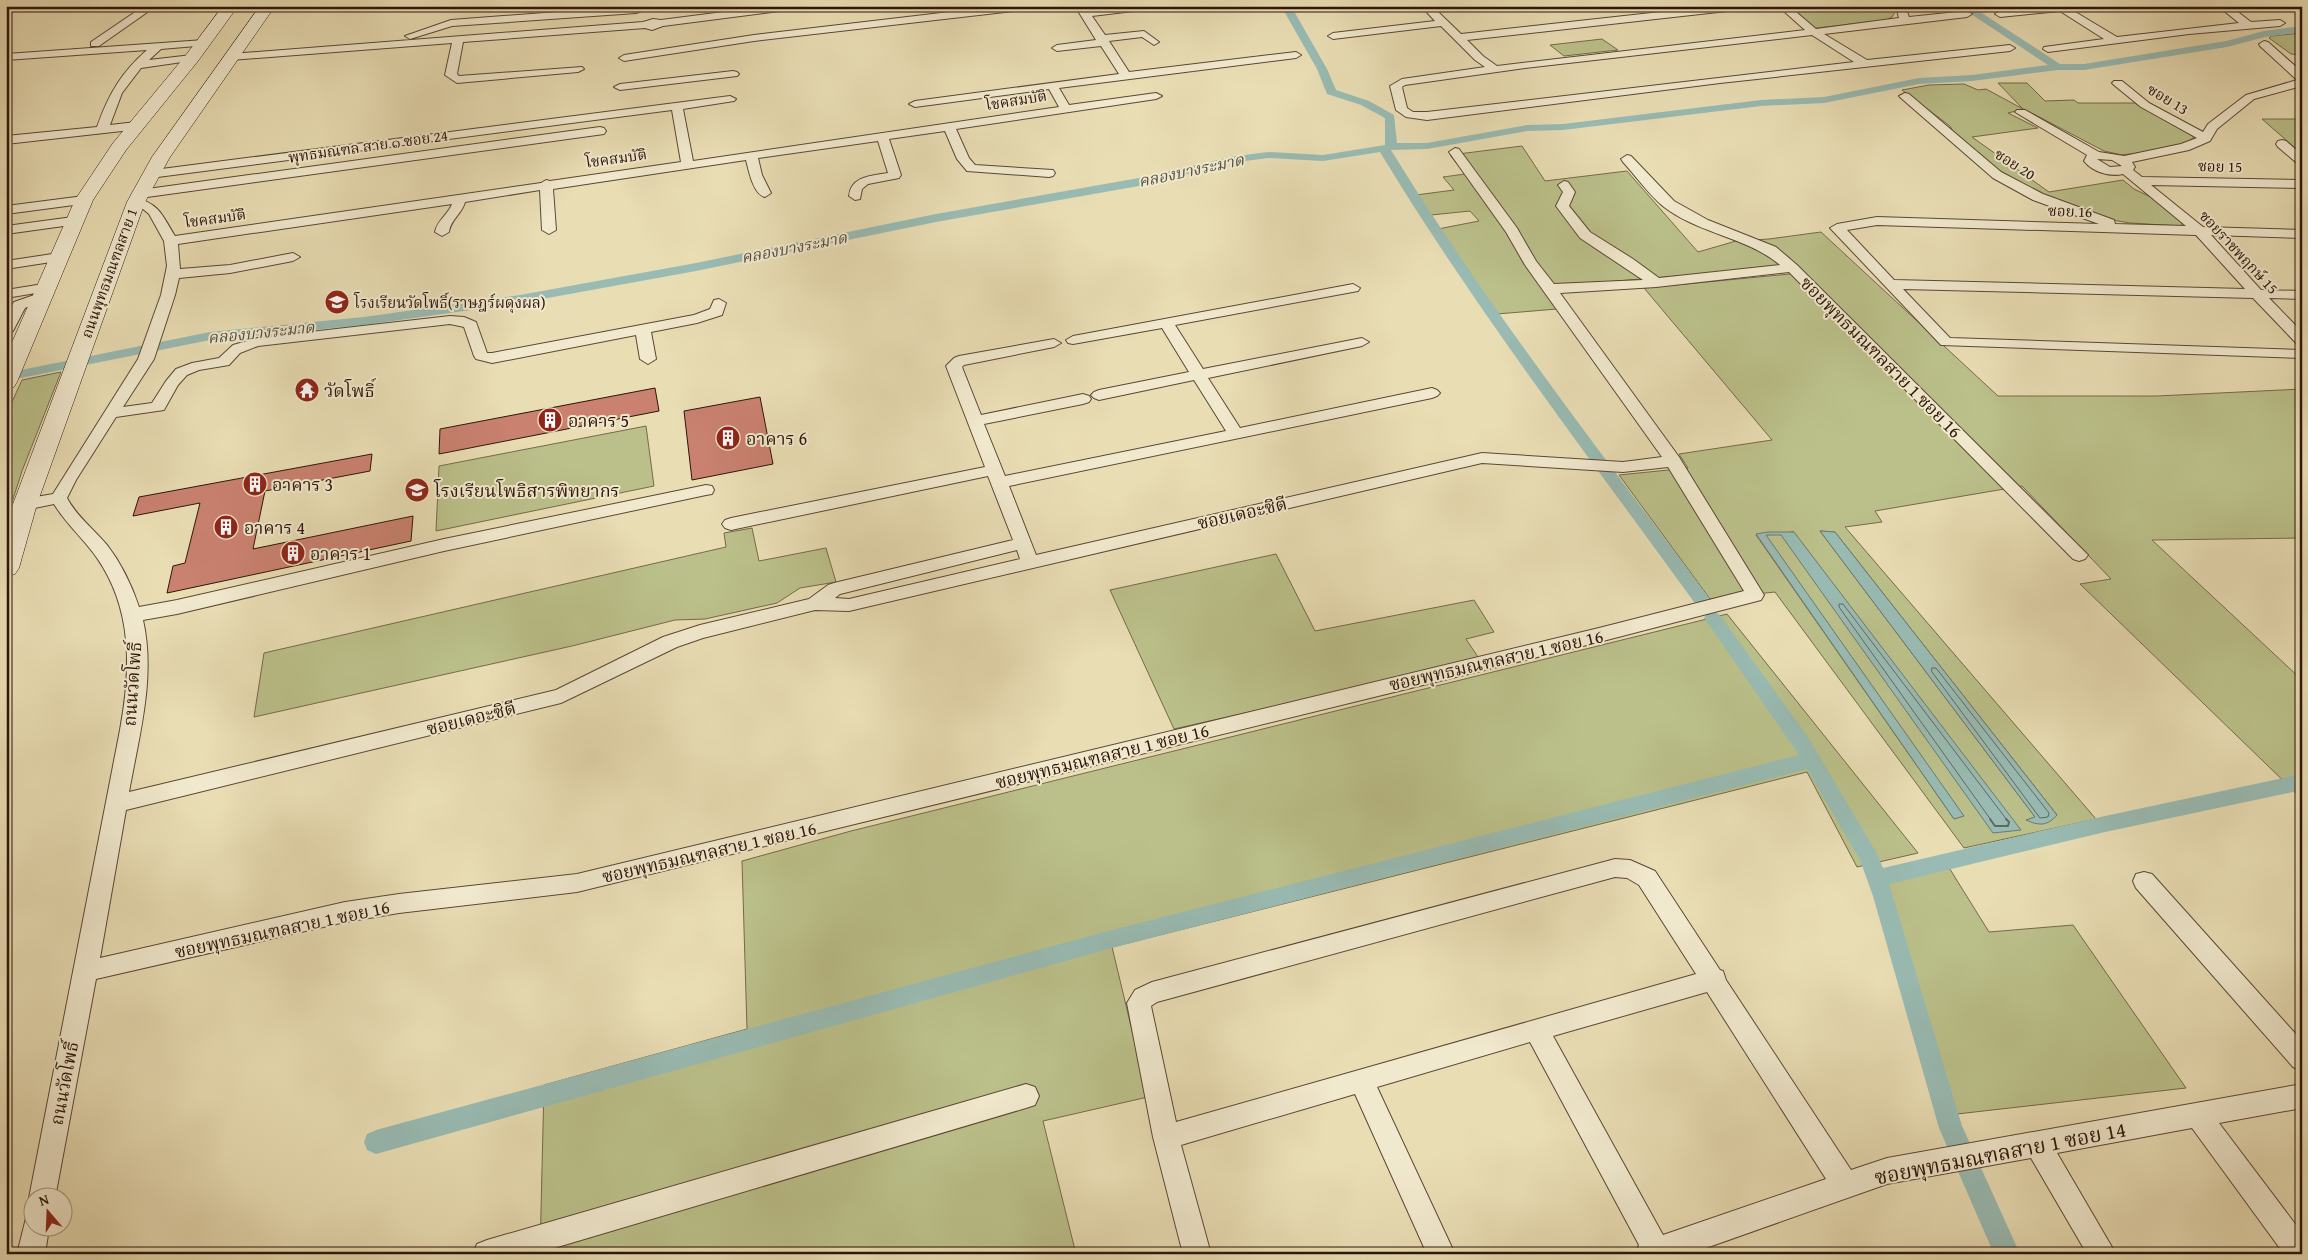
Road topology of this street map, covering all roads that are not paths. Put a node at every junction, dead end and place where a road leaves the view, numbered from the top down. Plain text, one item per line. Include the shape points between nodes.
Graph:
1 (151, 6) edge
2 (650, 6) edge
3 (662, 6) edge
4 (795, 6) edge
5 (1030, 6) edge
6 (1150, 6) edge
7 (1445, 6) edge
8 (1744, 6) edge
9 (1783, 6) edge
10 (1898, 6) edge
11 (2083, 6) edge
12 (2222, 6) edge
13 (913, 7) edge
14 (1427, 7) edge
15 (2060, 7) edge
16 (262, 10) edge
17 (1082, 10) edge
18 (228, 11) edge
19 (1967, 14) dead end
20 (2000, 14) dead end
21 (918, 19) junction
22 (1905, 20) junction
23 (1442, 23) junction
24 (2280, 23) dead end
25 (2249, 26) junction
26 (660, 32) junction
27 (1814, 32) junction
28 (1333, 36) dead end
29 (1458, 38) junction
30 (458, 40) junction
31 (1102, 40) junction
32 (2114, 40) junction
33 (1154, 42) dead end
34 (95, 44) dead end
35 (2264, 44) dead end
36 (157, 47) junction
37 (1057, 48) dead end
38 (2010, 48) dead end
39 (2048, 49) dead end
40 (198, 51) junction
41 (234, 52) junction
42 (1296, 55) dead end
43 (6, 57) edge
44 (624, 58) dead end
45 (1865, 64) junction
46 (135, 65) junction
47 (578, 69) dead end
48 (1495, 69) junction
49 (733, 74) dead end
50 (1126, 76) junction
51 (2302, 78) edge
52 (675, 81) junction
53 (2302, 82) edge
54 (2118, 83) dead end
55 (1052, 85) junction
56 (620, 87) dead end
57 (1156, 96) dead end
58 (1905, 96) dead end
59 (730, 99) dead end
60 (916, 104) dead end
61 (677, 106) junction
62 (1065, 108) junction
63 (2021, 112) dead end
64 (136, 126) junction
65 (949, 126) junction
66 (102, 130) junction
67 (600, 131) dead end
68 (882, 136) junction
69 (2206, 138) junction
70 (6, 140) edge
71 (2282, 144) dead end
72 (1455, 152) dead end
73 (751, 155) junction
74 (1628, 159) dead end
75 (2302, 161) edge
76 (688, 164) junction
77 (2124, 165) junction
78 (1049, 173) dead end
79 (150, 174) junction
80 (2138, 181) junction
81 (546, 184) junction
82 (2302, 184) edge
83 (1564, 185) dead end
84 (765, 193) dead end
85 (855, 196) dead end
86 (138, 198) junction
87 (459, 198) junction
88 (84, 200) junction
89 (6, 210) edge
90 (73, 221) junction
91 (2125, 229) junction
92 (6, 230) edge
93 (549, 230) dead end
94 (442, 232) dead end
95 (2201, 232) junction
96 (2302, 234) edge
97 (171, 240) junction
98 (59, 257) junction
99 (293, 257) dead end
100 (6, 265) edge
101 (1792, 268) junction
102 (173, 274) junction
103 (1656, 282) junction
104 (1890, 284) junction
105 (1353, 288) dead end
106 (1549, 289) junction
107 (45, 292) junction
108 (6, 294) edge
109 (2257, 294) junction
110 (2302, 295) edge
111 (719, 303) dead end
112 (1166, 323) junction
113 (6, 331) edge
114 (643, 331) junction
115 (1073, 340) dead end
116 (2302, 341) edge
117 (1362, 342) dead end
118 (1054, 343) dead end
119 (2302, 354) edge
120 (648, 359) dead end
121 (1199, 375) junction
122 (6, 382) edge
123 (1432, 393) dead end
124 (1099, 395) dead end
125 (1083, 399) dead end
126 (112, 413) junction
127 (975, 421) junction
128 (1236, 434) junction
129 (1673, 461) junction
130 (997, 476) junction
131 (706, 490) dead end
132 (59, 498) junction
133 (25, 504) junction
134 (731, 524) dead end
135 (1023, 543) junction
136 (2079, 555) dead end
137 (1030, 562) junction
138 (6, 568) edge
139 (815, 604) junction
140 (132, 615) junction
141 (116, 804) junction
142 (2144, 881) dead end
143 (85, 971) junction
144 (1715, 979) junction
145 (1536, 1029) junction
146 (2302, 1059) edge
147 (1362, 1080) junction
148 (1026, 1096) dead end
149 (2302, 1096) edge
150 (2198, 1116) junction
151 (1166, 1137) junction
152 (2038, 1144) junction
153 (1845, 1184) junction
154 (44, 1188) edge
155 (1653, 1252) edge
156 (487, 1254) edge
157 (1197, 1254) edge
158 (1441, 1254) edge
159 (2102, 1254) edge
160 (2301, 1254) edge

1 - 34 street
2 - 41 street via 636,10 452,23 421,34
3 - 26 street via 657,12
4 - 26 street
5 - 21 street
6 - 17 street
7 - 14 street
8 - 29 street
9 - 27 street
10 - 22 street
11 - 15 street
12 - 25 street
13 - 21 street
14 - 23 street
15 - 20 street
15 - 32 street
16 - 18 main road via 254,16
16 - 41 main road, ถนนพุทธมณฑลสาย 1
17 - 31 street
18 - 40 main road
19 - 22 street
21 - 26 street via 754,38
22 - 27 street
23 - 28 street
23 - 29 street
24 - 25 street
25 - 32 street
26 - 30 street
26 - 44 street
26 - 52 street
27 - 45 street
27 - 48 street
29 - 48 street
30 - 41 street
30 - 47 street via 451,75 457,80
31 - 33 street via 1141,34
31 - 37 street
31 - 50 street
32 - 39 street
35 - 51 street
36 - 40 street
36 - 43 street
36 - 46 street
38 - 45 street
40 - 46 street
40 - 64 main road
41 - 79 main road, ถนนพุทธมณฑลสาย 1
42 - 50 street, โชคสมบัติ
45 - 48 street via 1427,116 1410,115 1402,110 1398,84
46 - 66 street via 112,100
49 - 52 street
50 - 55 street, โชคสมบัติ
52 - 56 street
53 - 69 street via 2250,97 2212,128
54 - 69 street, ซอย 13 via 2145,105
55 - 60 street
55 - 62 street, โชคสมบัติ
57 - 62 street, โชคสมบัติ
58 - 91 street, ซอย 20 via 1997,175 2038,197
59 - 61 street
61 - 76 street
61 - 79 street
62 - 65 street, โชคสมบัติ
63 - 77 street via 2096,155 2090,161 2097,166 2108,170
64 - 66 street
64 - 88 main road via 106,164
65 - 68 street, โชคสมบัติ
65 - 78 street via 962,159 971,168
66 - 70 street
67 - 86 street, พุทธมณฑล สาย ๑ ซอย 24
68 - 73 street, โชคสมบัติ
68 - 85 street via 896,180 864,181 856,188
69 - 77 street
71 - 75 street
72 - 106 street, ซอยพุทธมณฑลสาย 1 ซอย 16
73 - 76 street, โชคสมบัติ
73 - 84 street
74 - 101 street via 1669,204 1703,223 1771,250
76 - 81 street, โชคสมบัติ
77 - 80 street, ซอยราชพฤกษ์ 15
79 - 86 main road, ถนนพุทธมณฑลสาย 1
80 - 82 street, ซอย 15
80 - 95 street, ซอยราชพฤกษ์ 15
81 - 87 street, โชคสมบัติ
81 - 93 street
83 - 103 street via 1569,192 1562,206 1585,235
86 - 97 street via 154,212
86 - 133 main road, ถนนพุทธมณฑลสาย 1
87 - 94 street via 455,214 445,222
87 - 97 street, โชคสมบัติ
88 - 89 street
88 - 90 main road
90 - 92 street
90 - 98 main road
91 - 95 street, ซอย 16
91 - 104 street, ซอย 16 via 1877,221 1837,228
95 - 96 street, ซอย 16
95 - 109 street, ซอยราชพฤกษ์ 15
97 - 102 street
98 - 100 street
98 - 107 main road
99 - 102 street via 217,271
101 - 103 street, ซอยพุทธมณฑลสาย 1 ซอย 16
101 - 136 street, ซอยพุทธมณฑลสาย 1 ซอย 16
102 - 126 street via 146,359
103 - 106 street, ซอยพุทธมณฑลสาย 1 ซอย 16
104 - 109 street
104 - 119 street via 1946,342
105 - 112 street
106 - 129 street, ซอยพุทธมณฑลสาย 1 ซอย 16
107 - 108 street
107 - 113 street via 19,305
107 - 122 main road
109 - 110 street
109 - 116 street, ซอยราชพฤกษ์ 15
111 - 114 street via 717,312 712,315
112 - 115 street
112 - 121 street
114 - 120 street
114 - 126 street via 492,358 481,356 472,325 450,320 258,342 237,348 224,362 180,371 158,408
117 - 121 street
118 - 127 street via 956,363 955,369
121 - 124 street
121 - 128 street
123 - 128 street
125 - 127 street
126 - 132 street
127 - 130 street
128 - 130 street
129 - 137 street, ซอยเดอะซิตี via 1623,467 1482,458
129 - 143 street, ซอยพุทธมณฑลสาย 1 ซอย 16 via 1755,595 578,883 374,906
130 - 134 street
130 - 135 street
131 - 140 street
132 - 133 street
132 - 140 street, ถนนวัดโพธิ์ via 66,513 106,558
133 - 138 main road, ถนนพุทธมณฑลสาย 1
135 - 137 street
135 - 139 street, ซอยเดอะซิตี via 834,588
137 - 139 street, ซอยเดอะซิตี via 849,605
139 - 141 street, ซอยเดอะซิตี via 670,642 562,696
140 - 141 street, ถนนวัดโพธิ์ via 137,638 135,699
141 - 143 street, ถนนวัดโพธิ์
142 - 146 street
143 - 154 street, ถนนวัดโพธิ์
144 - 145 street
144 - 151 street via 1648,878 1630,869 1615,868 1152,993 1139,1003
144 - 153 street
145 - 147 street
145 - 155 street
147 - 151 street
147 - 158 street
148 - 156 street
149 - 150 street, ซอยพุทธมณฑลสาย 1 ซอย 14
150 - 152 street, ซอยพุทธมณฑลสาย 1 ซอย 14
150 - 160 street
151 - 157 street
152 - 153 street, ซอยพุทธมณฑลสาย 1 ซอย 14 via 1938,1160
152 - 159 street
153 - 155 street, ซอยพุทธมณฑลสาย 1 ซอย 14

